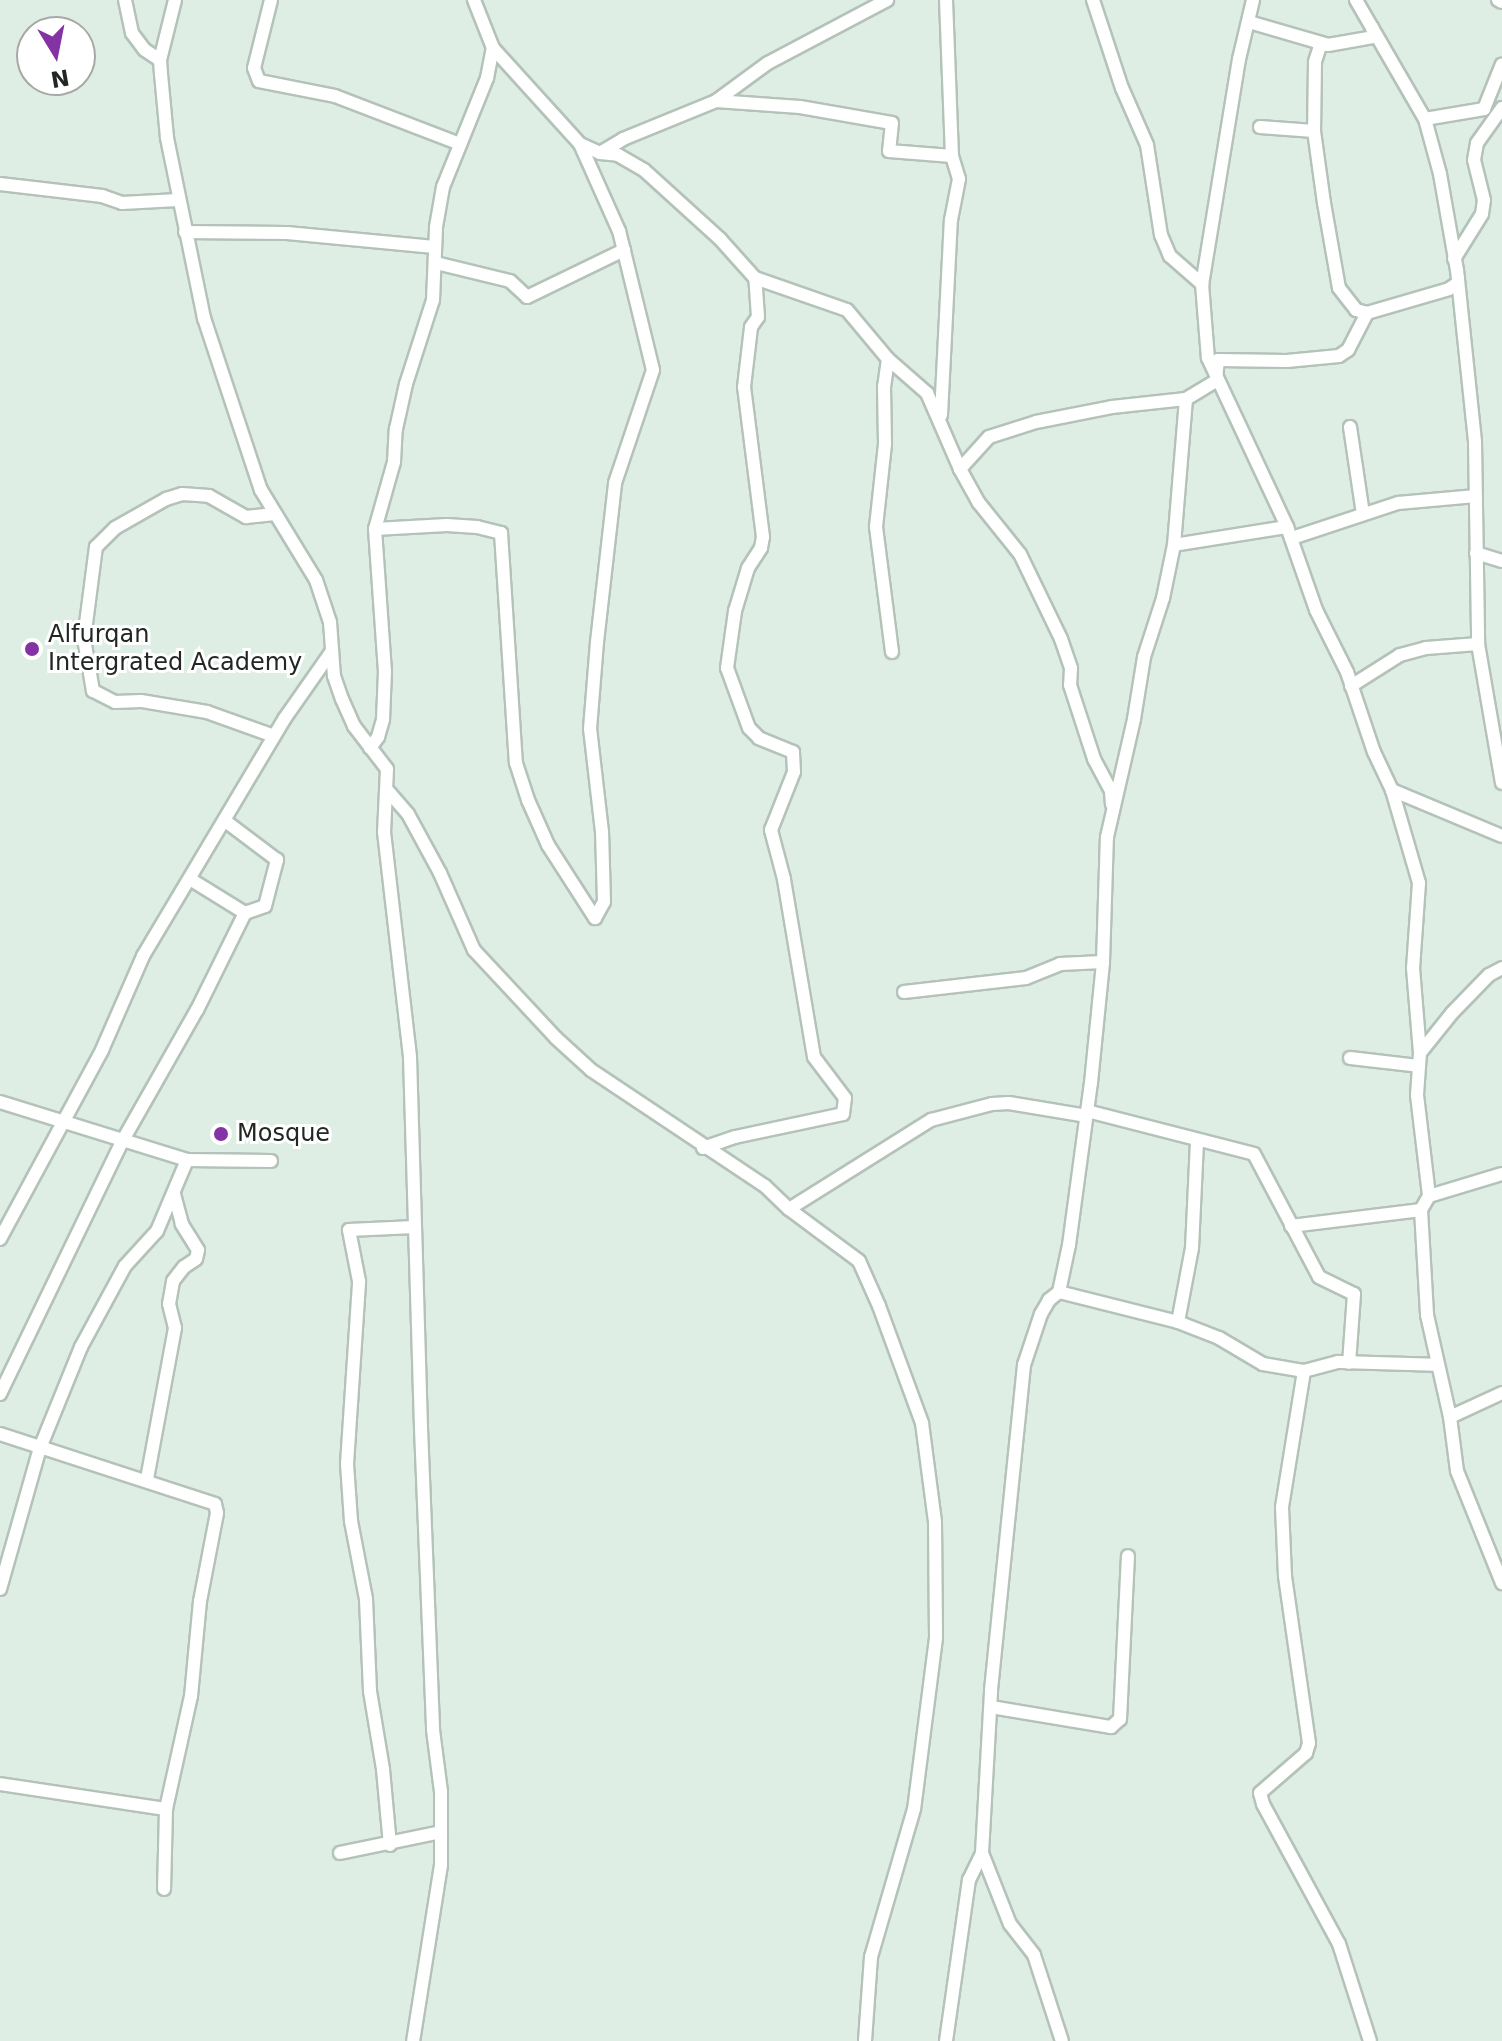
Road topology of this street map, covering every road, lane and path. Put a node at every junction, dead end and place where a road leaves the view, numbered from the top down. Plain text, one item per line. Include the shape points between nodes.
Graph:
1 (125, 0) edge
2 (175, 0) edge
3 (271, 0) edge
4 (474, 0) edge
5 (887, 0) edge
6 (946, 0) edge
7 (1093, 0) edge
8 (1253, 0) edge
9 (1356, 0) edge
10 (1249, 22) junction
11 (1372, 27) junction
12 (1321, 43) junction
13 (493, 48) junction
14 (160, 60) junction
15 (1502, 64) edge
16 (716, 101) junction
17 (1502, 108) edge
18 (1425, 119) junction
19 (1260, 127) dead end
20 (1314, 131) junction
21 (460, 144) junction
22 (580, 144) junction
23 (600, 153) junction
24 (952, 156) junction
25 (0, 184) edge
26 (178, 200) junction
27 (185, 232) junction
28 (434, 247) junction
29 (624, 250) junction
30 (436, 263) junction
31 (1456, 264) junction
32 (755, 278) junction
33 (1202, 284) junction
34 (1367, 313) junction
35 (888, 359) junction
36 (1216, 381) junction
37 (1186, 399) junction
38 (941, 421) junction
39 (1350, 427) dead end
40 (960, 469) junction
41 (1476, 496) junction
42 (275, 514) junction
43 (1363, 514) junction
44 (375, 529) junction
45 (1290, 532) junction
46 (1174, 545) junction
47 (1476, 553) junction
48 (1502, 561) edge
49 (1478, 644) junction
50 (332, 651) junction
51 (892, 652) dead end
52 (1351, 686) junction
53 (274, 736) junction
54 (370, 748) junction
55 (1502, 783) edge
56 (1392, 790) junction
57 (388, 791) junction
58 (1113, 811) junction
59 (224, 820) junction
60 (1502, 836) edge
61 (190, 879) junction
62 (245, 913) junction
63 (1103, 962) junction
64 (1502, 968) edge
65 (904, 992) dead end
66 (1350, 1058) dead end
67 (1419, 1060) junction
68 (0, 1102) edge
69 (1087, 1114) junction
70 (62, 1119) junction
71 (123, 1140) junction
72 (1197, 1140) junction
73 (703, 1148) junction
74 (187, 1160) junction
75 (271, 1161) dead end
76 (1502, 1174) edge
77 (174, 1195) junction
78 (1429, 1196) junction
79 (789, 1209) junction
80 (1421, 1210) junction
81 (1291, 1226) junction
82 (414, 1227) junction
83 (0, 1239) edge
84 (1059, 1292) junction
85 (1178, 1322) junction
86 (1349, 1363) junction
87 (1437, 1365) junction
88 (1304, 1371) junction
89 (1502, 1393) edge
90 (0, 1394) edge
91 (1450, 1417) junction
92 (0, 1434) edge
93 (40, 1448) junction
94 (147, 1479) junction
95 (1128, 1556) dead end
96 (1502, 1583) edge
97 (0, 1589) edge
98 (991, 1707) junction
99 (0, 1784) edge
100 (166, 1809) junction
101 (441, 1832) junction
102 (390, 1845) junction
103 (340, 1853) dead end
104 (982, 1853) junction
105 (164, 1889) dead end
106 (413, 2041) edge
107 (865, 2041) edge
108 (946, 2041) edge
109 (1062, 2041) edge
110 (1370, 2041) edge

1 - 14 street via 132,33
2 - 14 street
3 - 21 street via 254,68 259,81 335,96
4 - 13 street
5 - 16 street via 768,63
6 - 24 street
7 - 33 street via 1147,145 1161,235 1170,256
8 - 10 street
9 - 11 street
10 - 12 street
10 - 33 street
11 - 12 street via 1374,37
11 - 18 street
12 - 20 street via 1315,62
13 - 21 street via 487,78
13 - 22 street
14 - 26 street
15 - 18 street via 1484,109
16 - 23 street
16 - 24 street via 800,107 892,123 889,151
17 - 31 street via 1477,143 1474,160 1484,200 1482,214
18 - 31 street
19 - 20 street
20 - 34 street via 1339,288 1356,310
21 - 28 street via 443,187
22 - 23 street
22 - 29 street
23 - 32 street via 618,155 644,170
24 - 38 street via 959,179 951,220
25 - 26 street via 122,203
26 - 27 street
27 - 28 street via 287,233
27 - 42 street via 228,398
28 - 30 street
29 - 30 street via 527,297 510,281
29 - 44 street via 653,370 615,483 597,642 590,729 604,902 595,918 548,845 516,763 501,533 447,525
30 - 44 street via 433,300 406,384 394,462
31 - 34 street via 1458,283 1449,289
31 - 41 street
32 - 35 street via 847,310
32 - 73 street via 758,317 751,327 744,387 763,537 735,611 727,668 749,728 793,752 794,772 772,838 784,879 814,1057 845,1098 843,1114
33 - 36 street via 1208,358
34 - 36 street via 1348,350 1339,356 1218,360
35 - 38 street via 927,393
35 - 51 street via 876,527
36 - 37 street
36 - 45 street
37 - 40 street via 1036,422 989,437
37 - 46 street
38 - 40 street
39 - 43 street
40 - 58 street via 979,503 1020,554 1061,639 1071,668 1070,685 1094,759 1111,791
41 - 43 street via 1398,503
41 - 47 street
42 - 50 street via 316,580 330,622
42 - 53 street via 246,517 209,496 182,494 115,528 96,547 84,639 93,691 115,702 207,712
43 - 45 street
44 - 54 street via 385,672 383,719
45 - 46 street
45 - 52 street via 1316,610
46 - 58 street via 1144,657
47 - 48 street
47 - 49 street
49 - 52 street via 1400,655
49 - 55 street
50 - 53 street
50 - 54 street via 342,699
52 - 56 street
53 - 59 street
54 - 57 street via 387,769
56 - 60 street
56 - 67 street via 1419,883 1413,968
57 - 73 street via 408,814 474,950 591,1070
57 - 82 street via 384,832 405,984
58 - 63 street via 1104,882
59 - 61 street
59 - 62 street via 278,864 265,906
61 - 62 street
61 - 70 street via 143,956 102,1050
62 - 71 street
63 - 65 street via 1060,964 1026,978
63 - 69 street
64 - 67 street via 1445,1020
66 - 67 street
67 - 78 street via 1417,1095
68 - 70 street
69 - 72 street
69 - 79 street via 1009,1103 931,1120
69 - 84 street
70 - 71 street
70 - 83 street
71 - 74 street
71 - 90 street
72 - 81 street via 1254,1154
72 - 85 street via 1192,1248
73 - 79 street via 765,1186
74 - 75 street
74 - 77 street
76 - 78 street
77 - 93 street via 157,1231 125,1266 81,1347
77 - 94 street via 182,1224 198,1250 196,1259 173,1281 169,1304 175,1328
78 - 80 street
79 - 107 street via 859,1261 870,1283 922,1423 935,1522 936,1638 914,1809 871,1957
80 - 81 street
80 - 87 street via 1427,1315
81 - 86 street via 1319,1277 1354,1294
82 - 101 street
82 - 102 street via 349,1230 359,1281 347,1464
84 - 85 street
84 - 98 street via 1041,1314 1024,1365
85 - 88 street via 1263,1364
86 - 87 street
86 - 88 street
87 - 91 street
88 - 110 street via 1281,1539 1309,1743 1306,1753 1260,1793 1339,1944
89 - 91 street
91 - 96 street via 1457,1471
92 - 93 street
93 - 94 street
93 - 97 street
94 - 100 street via 211,1500 216,1509 191,1696
95 - 98 street via 1120,1719 1111,1727
98 - 104 street
99 - 100 street
100 - 105 street
101 - 102 street
101 - 106 street via 441,1865
102 - 103 street
104 - 108 street via 969,1880
104 - 109 street via 1010,1924 1034,1955

